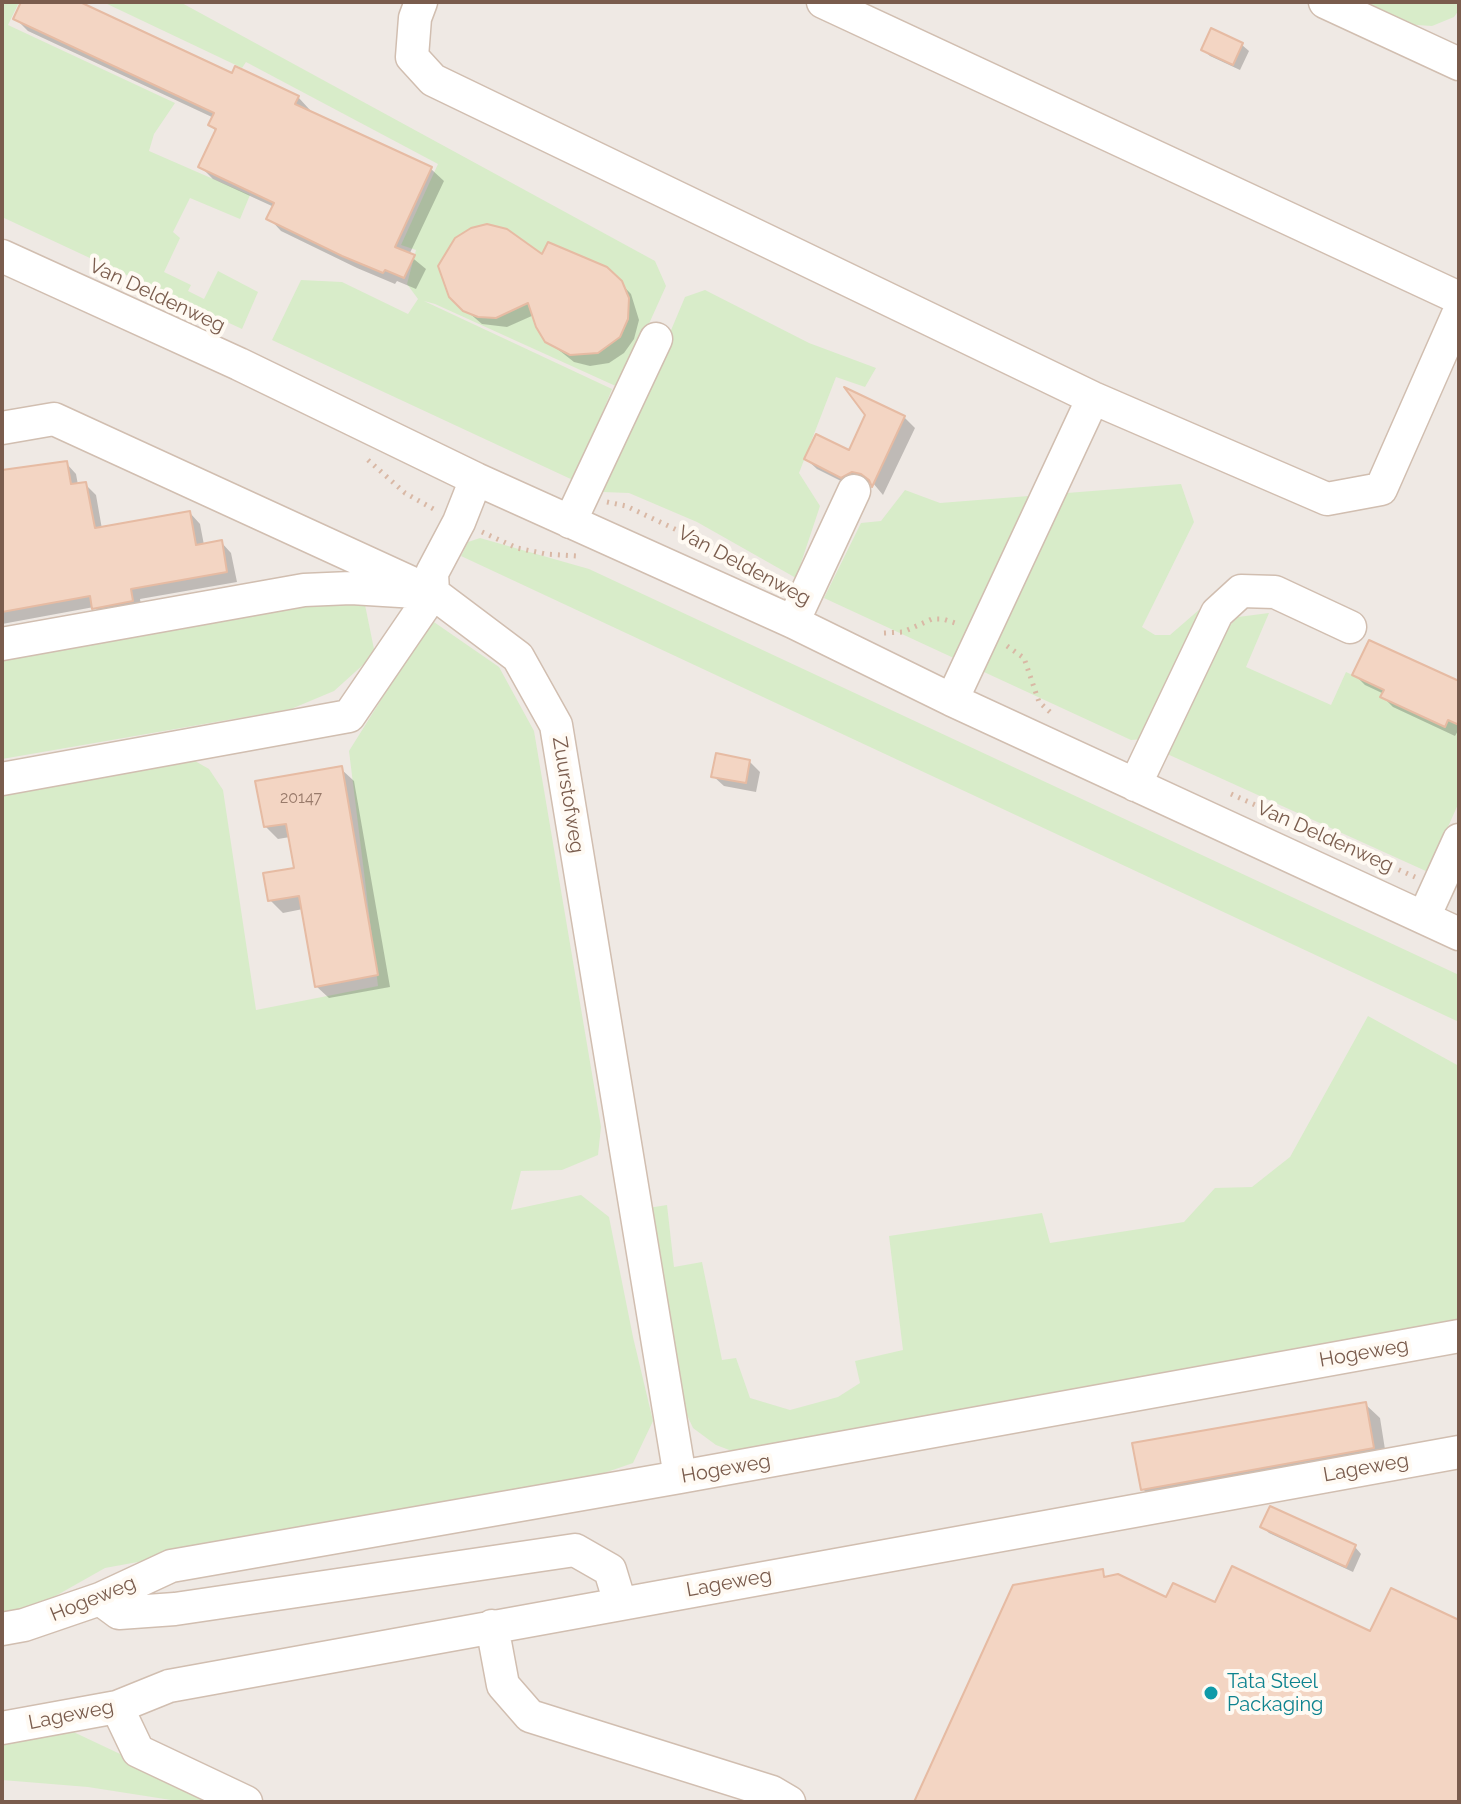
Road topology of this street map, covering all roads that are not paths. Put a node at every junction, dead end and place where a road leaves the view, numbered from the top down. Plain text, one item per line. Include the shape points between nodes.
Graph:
1 (421, 2) edge
2 (823, 2) edge
3 (1325, 2) edge
4 (1458, 62) edge
5 (2, 256) edge
6 (1459, 298) edge
7 (1459, 312) edge
8 (656, 339) dead end
9 (1093, 398) junction
10 (2, 428) edge
11 (476, 479) junction
12 (854, 491) dead end
13 (576, 508) junction
14 (433, 593) junction
15 (793, 622) junction
16 (1350, 627) dead end
17 (2, 644) edge
18 (952, 700) junction
19 (2, 779) edge
20 (1135, 785) junction
21 (1459, 840) edge
22 (1424, 917) junction
23 (1459, 934) edge
24 (1459, 1336) edge
25 (1459, 1452) edge
26 (680, 1477) junction
27 (100, 1599) junction
28 (620, 1603) junction
29 (492, 1626) junction
30 (2, 1629) edge
31 (117, 1707) junction
32 (2, 1728) edge
33 (246, 1802) edge
34 (789, 1802) edge

1 - 9 lane via 412,57 433,80
2 - 6 lane
3 - 4 lane
5 - 11 lane, Van Deldenweg
7 - 9 lane via 1381,489 1327,499
8 - 13 lane
9 - 18 lane
10 - 14 lane, Zuurstofweg via 54,419
11 - 13 lane, Van Deldenweg
11 - 14 lane via 432,573
12 - 15 lane
13 - 15 lane, Van Deldenweg
14 - 17 lane via 304,590
14 - 19 lane via 349,716
14 - 26 lane, Zuurstofweg via 518,657 556,725
15 - 18 lane, Van Deldenweg
16 - 20 lane via 1275,592 1241,591 1217,613
18 - 20 lane, Van Deldenweg
20 - 22 lane, Van Deldenweg
21 - 22 lane
22 - 23 lane, Van Deldenweg
24 - 26 lane, Hogeweg
25 - 28 lane, Lageweg
26 - 27 lane, Hogeweg via 171,1566
27 - 28 lane via 119,1613 175,1609 575,1550 610,1570
27 - 30 lane, Hogeweg
28 - 29 lane, Lageweg
29 - 31 lane, Lageweg via 169,1686
29 - 34 lane via 503,1685 530,1716 772,1792
31 - 32 lane, Lageweg
31 - 33 lane via 138,1751

